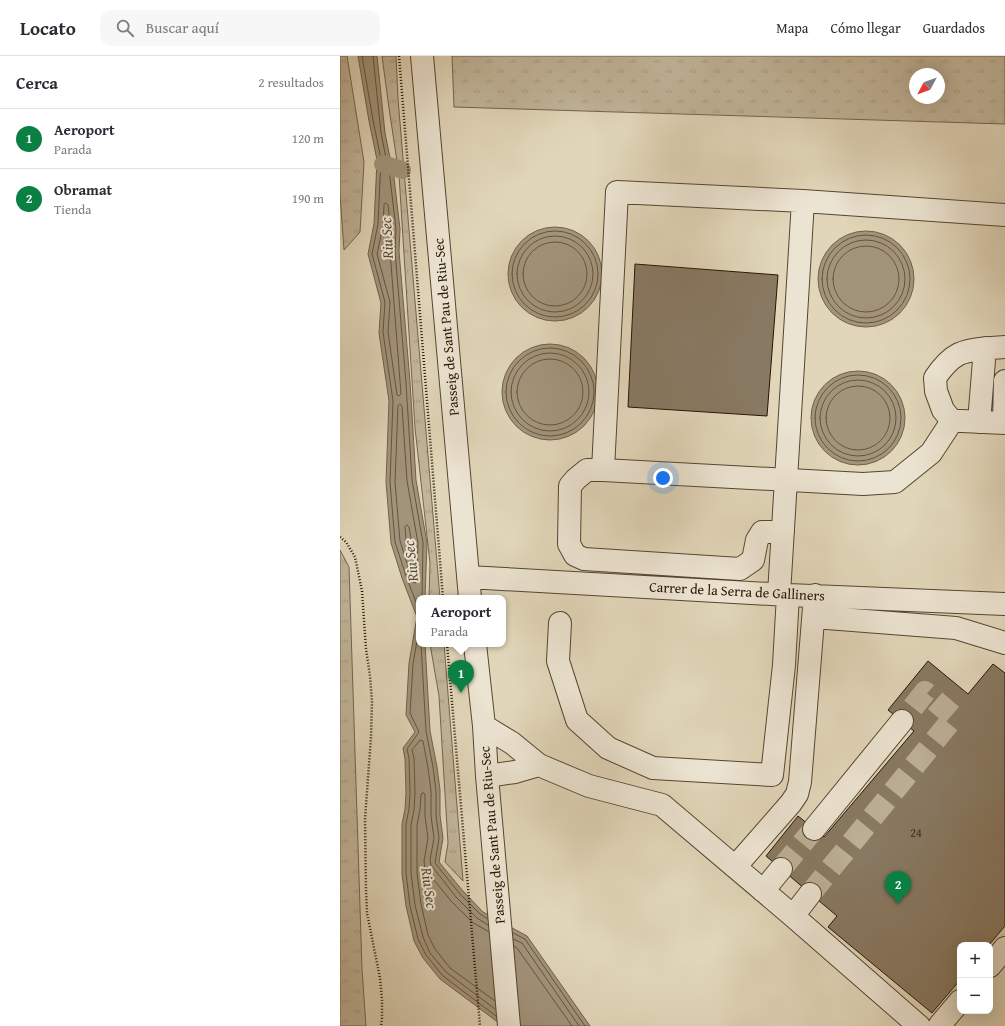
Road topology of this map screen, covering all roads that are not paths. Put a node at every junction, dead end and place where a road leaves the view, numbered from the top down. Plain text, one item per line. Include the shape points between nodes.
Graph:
1 (422, 56) edge
2 (803, 201) junction
3 (1005, 215) edge
4 (995, 347) edge
5 (1005, 381) edge
6 (952, 422) junction
7 (979, 422) junction
8 (1004, 423) edge
9 (603, 470) junction
10 (786, 480) junction
11 (783, 532) junction
12 (469, 588) edge
13 (784, 595) junction
14 (816, 595) junction
15 (1005, 604) edge
16 (814, 617) junction
17 (560, 623) dead end
18 (1005, 643) edge
19 (475, 647) edge
20 (902, 721) tunnel mouth
21 (484, 726) junction
22 (539, 764) junction
23 (487, 776) junction
24 (814, 829) tunnel mouth
25 (735, 867) junction
26 (781, 869) tunnel mouth
27 (763, 891) junction
28 (810, 894) tunnel mouth
29 (793, 916) junction
30 (1005, 948) edge
31 (993, 962) edge
32 (957, 1005) edge
33 (509, 1026) edge
34 (919, 1026) edge
35 (939, 1026) edge

1 - 12 street, Passeig de Sant Pau de Riu-Sec
2 - 3 street
2 - 9 street via 617,192
2 - 10 street
4 - 6 street via 958,354 935,378 942,410
4 - 7 street
5 - 8 street
6 - 7 street
6 - 10 street via 931,453 895,482 863,484
7 - 8 street
9 - 10 street
9 - 11 street via 587,470 570,486 569,544 576,555 584,559 740,569 752,560 757,540 762,532
10 - 11 street
11 - 13 street
12 - 13 street, Carrer de la Serra de Galliners
13 - 14 street, Carrer de la Serra de Galliners
13 - 17 street via 784,665 772,775 653,768 608,748 577,720 558,661
14 - 15 street, Carrer de la Serra de Galliners
14 - 16 street
16 - 18 street via 956,628
16 - 25 street via 797,794
19 - 21 street, Passeig de Sant Pau de Riu-Sec
20 - 24 street
21 - 22 street
21 - 23 street, Passeig de Sant Pau de Riu-Sec
22 - 23 street via 515,772
22 - 25 street via 588,786 662,805
23 - 33 street, Passeig de Sant Pau de Riu-Sec
25 - 27 street
26 - 27 street
27 - 29 street
28 - 29 street
29 - 34 street
30 - 31 street
32 - 35 street

